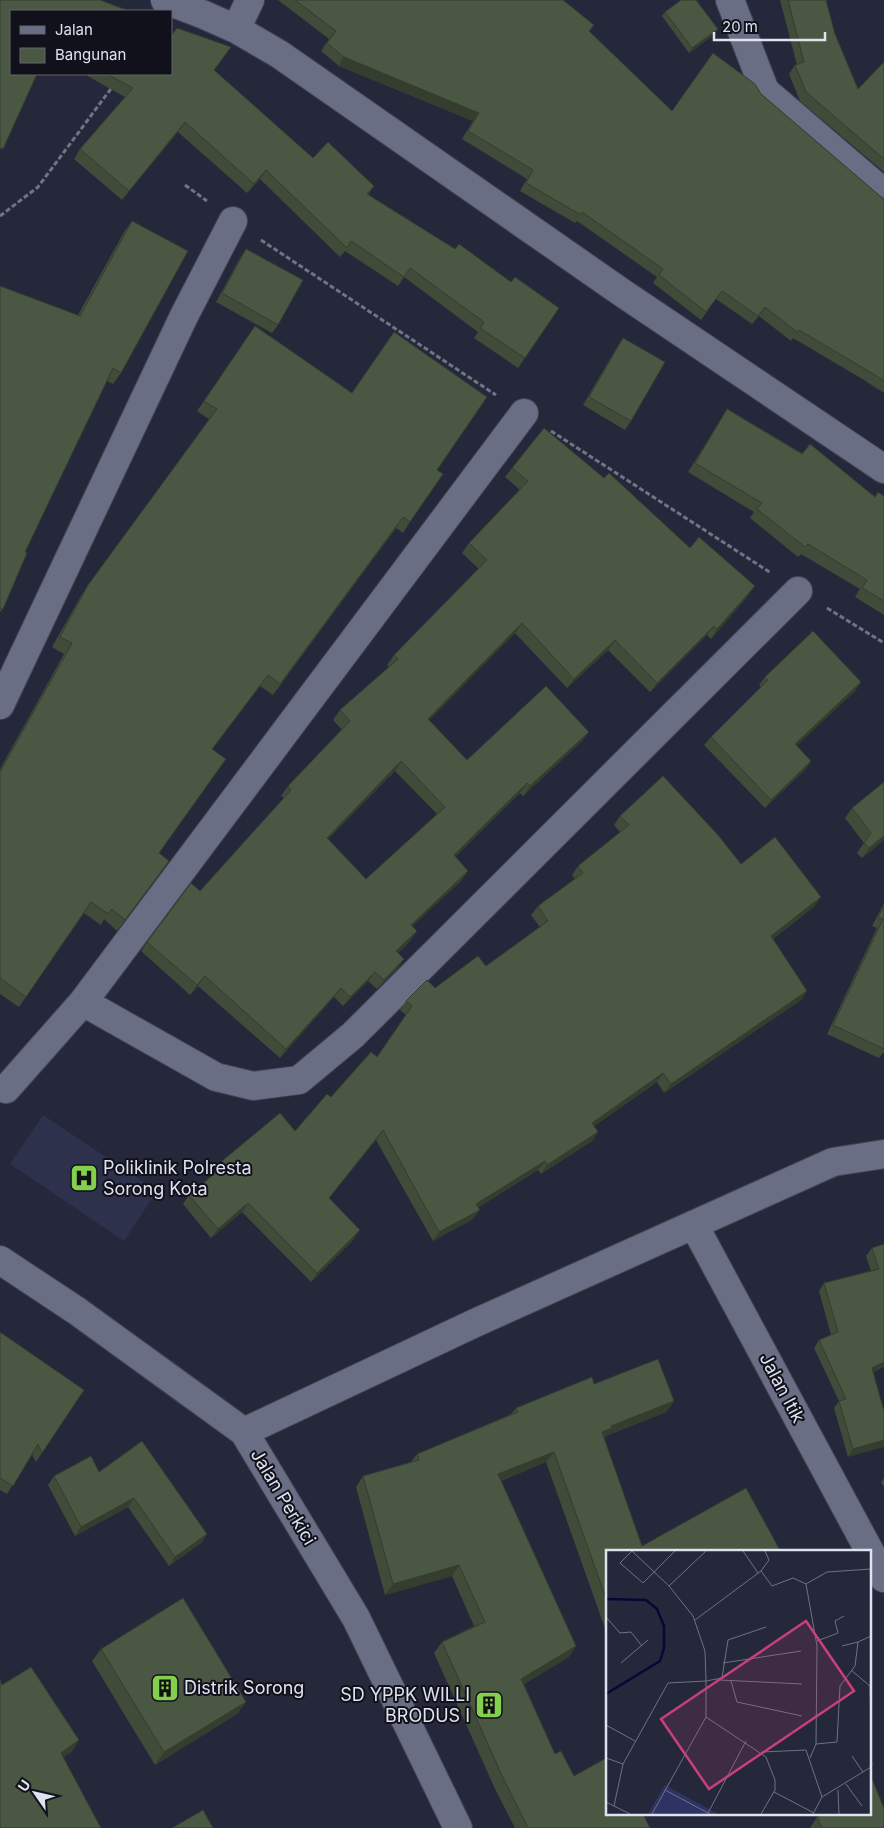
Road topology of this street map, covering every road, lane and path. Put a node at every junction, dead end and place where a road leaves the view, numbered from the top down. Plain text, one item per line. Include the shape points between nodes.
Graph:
1 (165, 0) edge
2 (250, 0) edge
3 (730, 0) edge
4 (236, 29) junction
5 (117, 81) edge
6 (884, 193) edge
7 (0, 216) edge
8 (233, 221) dead end
9 (524, 413) dead end
10 (884, 469) edge
11 (798, 591) dead end
12 (0, 705) edge
13 (83, 1002) junction
14 (2, 1085) edge
15 (883, 1153) edge
16 (694, 1224) junction
17 (0, 1260) edge
18 (244, 1432) junction
19 (869, 1550) edge
20 (872, 1556) edge
21 (884, 1578) edge
22 (458, 1828) edge

1 - 4 street
2 - 4 street
3 - 6 street via 765,91
4 - 10 street via 279,54 621,292
5 - 7 path via 38,187
8 - 12 street via 184,316
9 - 13 street
11 - 13 street via 353,1035 299,1080 253,1086 216,1077
13 - 14 street
15 - 16 street via 832,1162
16 - 18 street
16 - 19 street, Jalan Itik
17 - 18 street, Jalan Perkici via 77,1311
18 - 22 street, Jalan Perkici via 356,1618
20 - 21 street, Jalan Itik

